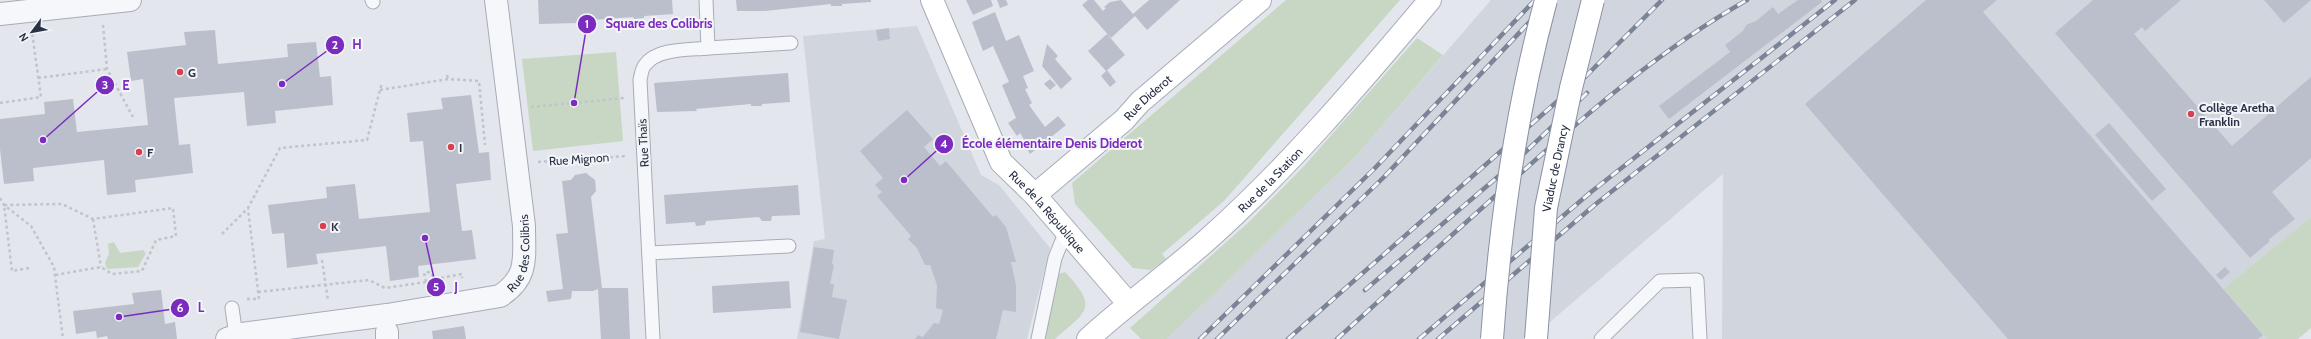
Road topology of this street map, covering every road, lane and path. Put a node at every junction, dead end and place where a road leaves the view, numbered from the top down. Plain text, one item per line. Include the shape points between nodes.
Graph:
1 (130, 0) edge
2 (496, 0) edge
3 (706, 0) edge
4 (932, 0) edge
5 (1260, 0) edge
6 (1430, 0) edge
7 (1546, 0) edge
8 (1593, 0) edge
9 (101, 3) junction
10 (29, 11) junction
11 (0, 14) edge
12 (792, 43) dead end
13 (708, 48) junction
14 (107, 69) junction
15 (447, 75) dead end
16 (38, 78) junction
17 (448, 79) junction
18 (382, 82) dead end
19 (380, 90) junction
20 (641, 97) junction
21 (0, 103) edge
22 (509, 109) junction
23 (133, 117) dead end
24 (485, 145) dead end
25 (643, 154) junction
26 (515, 164) junction
27 (1035, 196) junction
28 (0, 198) edge
29 (4, 205) junction
30 (248, 208) junction
31 (93, 219) junction
32 (1066, 231) junction
33 (222, 234) dead end
34 (789, 246) dead end
35 (649, 253) junction
36 (322, 260) dead end
37 (29, 268) dead end
38 (101, 268) junction
39 (55, 275) junction
40 (449, 281) dead end
41 (426, 284) junction
42 (434, 284) dead end
43 (326, 285) junction
44 (258, 292) junction
45 (245, 300) dead end
46 (1130, 304) junction
47 (232, 308) dead end
48 (432, 308) junction
49 (331, 322) junction
50 (231, 338) edge
51 (63, 339) edge
52 (653, 339) edge
53 (1038, 339) edge
54 (1088, 339) edge
55 (1492, 339) edge
56 (1536, 339) edge
57 (1601, 339) edge
58 (1700, 339) edge

1 - 9 street
2 - 22 street, Rue des Colibris
3 - 13 lane
4 - 27 main road, Rue de la République via 1001,162
5 - 27 main road, Rue Diderot
6 - 46 main road, Rue de la Station via 1291,159 1207,240
7 - 55 main road, bridge via 1531,56 1512,154 1497,262
8 - 56 main road, Viaduc de Drancy, bridge via 1571,88 1546,208
9 - 10 street
9 - 14 path
10 - 11 street
10 - 16 path
12 - 13 lane, Rue Thaïs
13 - 20 lane, Rue Thaïs via 653,56 644,65 640,80
14 - 16 path
14 - 23 path
15 - 17 path
16 - 21 path via 41,98
17 - 19 path
17 - 24 path via 479,81
18 - 19 path
19 - 30 path via 367,140 280,148
20 - 22 path
20 - 25 lane, Rue Thaïs
22 - 26 street, Rue des Colibris
25 - 26 path, Rue Mignon
25 - 35 lane, Rue Thaïs
26 - 48 street, Rue des Colibris via 524,226 524,257 520,276 513,287 500,296
27 - 32 main road, Rue de la République
28 - 29 path
29 - 31 path via 62,204
29 - 37 path via 12,271
29 - 39 path via 31,226 54,267
30 - 33 path
30 - 44 path
31 - 38 path
31 - 38 path via 173,208 176,236 156,240 142,271 112,274
32 - 46 main road, Rue de la République
32 - 53 lane via 1055,258
34 - 35 lane
35 - 52 lane, Rue Thaïs
36 - 43 path
38 - 39 path
39 - 51 path
40 - 41 path via 464,278 462,274 435,279 430,272 424,273
41 - 42 path
41 - 43 path via 385,288 368,280
41 - 48 path
43 - 44 path
43 - 49 path
44 - 45 path via 259,299
46 - 54 main road, Rue de la Station
47 - 50 lane
48 - 49 street, Rue des Colibris
49 - 50 street, Rue des Colibris
57 - 58 lane via 1660,281 1697,280

